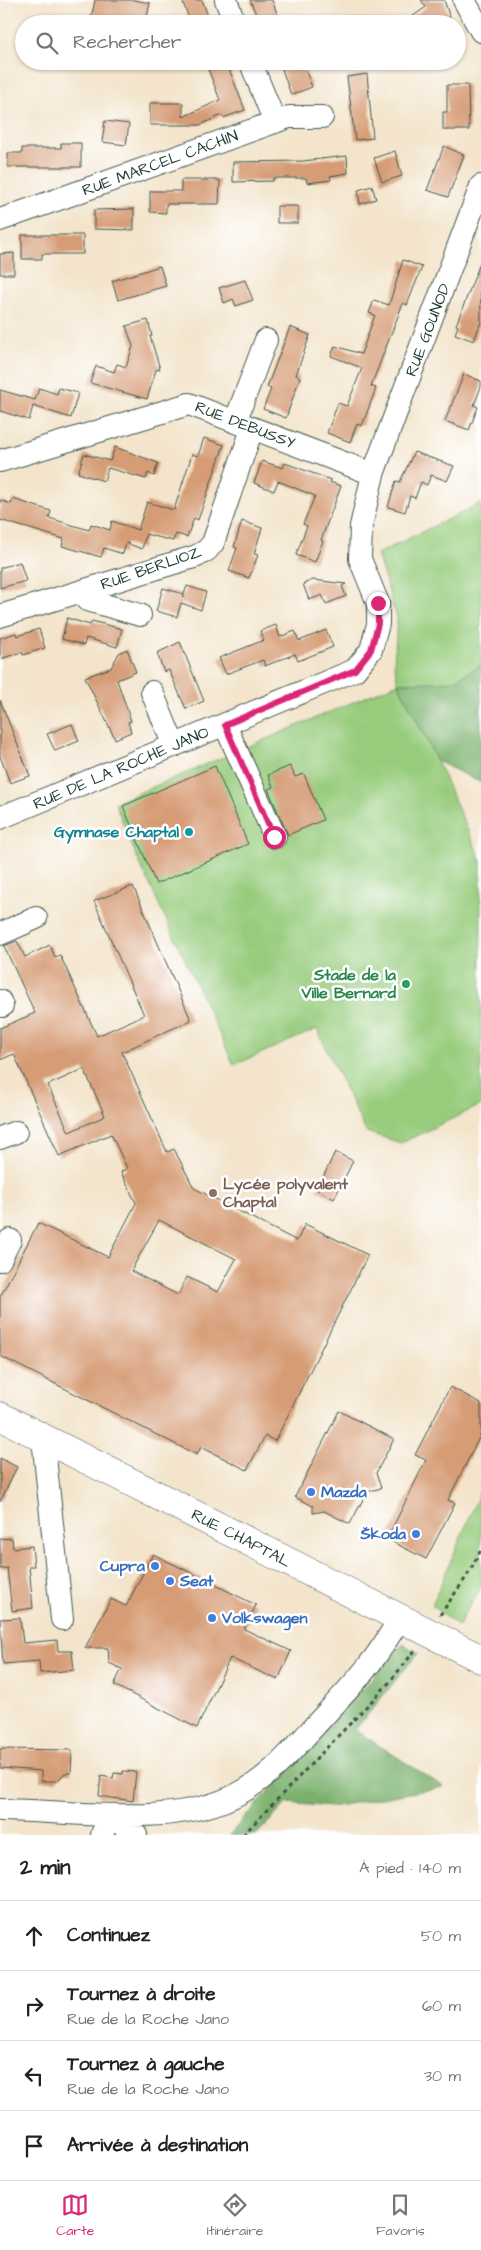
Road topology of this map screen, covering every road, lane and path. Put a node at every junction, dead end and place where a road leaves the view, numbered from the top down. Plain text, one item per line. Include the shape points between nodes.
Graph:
1 (226, 0) edge
2 (464, 0) edge
3 (232, 15) edge
4 (481, 31) edge
5 (254, 70) edge
6 (322, 117) dead end
7 (275, 122) junction
8 (481, 186) edge
9 (0, 220) edge
10 (473, 236) edge
11 (266, 340) dead end
12 (243, 425) junction
13 (0, 461) edge
14 (373, 474) junction
15 (84, 591) junction
16 (0, 616) edge
17 (140, 616) dead end
18 (152, 692) dead end
19 (225, 725) junction
20 (174, 746) junction
21 (0, 818) edge
22 (274, 837) dead end
23 (36, 918) dead end
24 (0, 934) edge
25 (0, 1416) edge
26 (42, 1438) junction
27 (481, 1550) edge
28 (399, 1618) junction
29 (62, 1619) dead end
30 (429, 1632) junction
31 (481, 1660) edge
32 (0, 1810) edge
33 (105, 1825) edge
34 (139, 1825) edge
35 (243, 1835) edge

1 - 3 street
2 - 4 street
5 - 7 street
6 - 7 street, RUE MARCEL CACHIN via 289,117
7 - 9 street, RUE MARCEL CACHIN
8 - 10 street, RUE GOUNOD
10 - 14 street, RUE GOUNOD
11 - 12 street
12 - 13 street, RUE DEBUSSY via 189,404
12 - 14 street, RUE DEBUSSY
12 - 15 street, RUE BERLIOZ via 213,543 207,550 197,556
14 - 19 street, RUE DE LA ROCHE JANO via 362,526 360,559 378,603 378,624 371,650 355,670
15 - 16 street, RUE BERLIOZ
15 - 17 street via 87,600
18 - 20 street
19 - 20 street, RUE DE LA ROCHE JANO
19 - 22 street
20 - 21 street, RUE DE LA ROCHE JANO
23 - 24 street
25 - 26 main road, RUE CHAPTAL
26 - 28 main road, RUE CHAPTAL
26 - 29 street
27 - 30 path
28 - 30 main road, RUE CHAPTAL
28 - 34 street via 392,1634 361,1676 266,1775 239,1794
30 - 31 main road, RUE CHAPTAL
30 - 35 path via 388,1684
32 - 33 street via 27,1820
33 - 34 street

